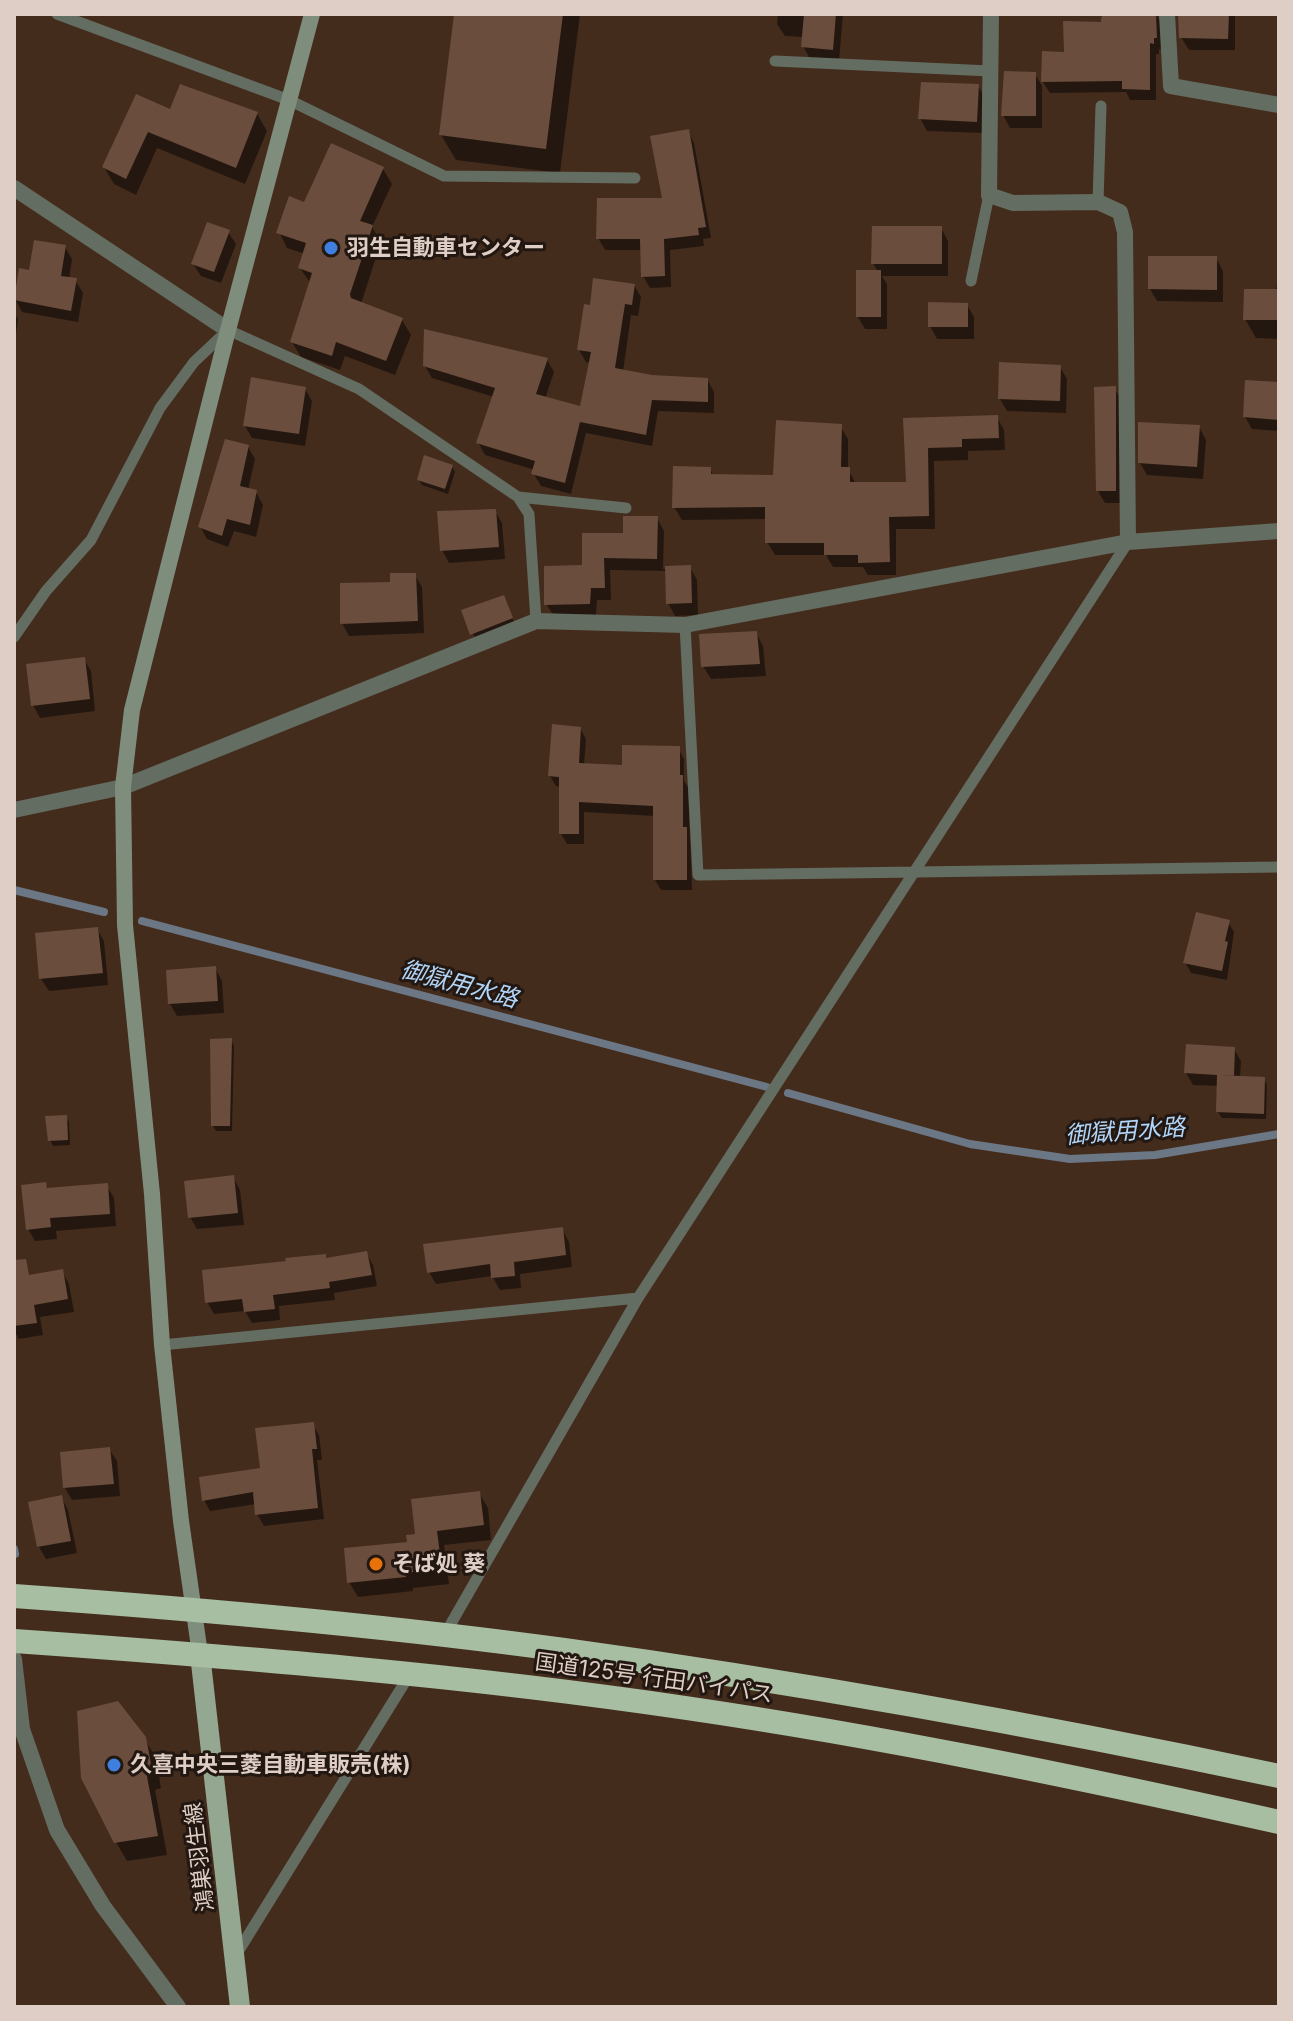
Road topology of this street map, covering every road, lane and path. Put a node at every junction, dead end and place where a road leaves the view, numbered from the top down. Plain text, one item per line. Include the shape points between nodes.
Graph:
1 (57, 14) edge
2 (312, 14) edge
3 (991, 14) edge
4 (1167, 14) edge
5 (775, 61) dead end
6 (990, 71) junction
7 (289, 100) junction
8 (1279, 105) edge
9 (1101, 106) dead end
10 (635, 178) dead end
11 (14, 188) edge
12 (989, 195) junction
13 (1098, 202) junction
14 (971, 281) dead end
15 (228, 330) junction
16 (518, 497) junction
17 (626, 508) dead end
18 (1279, 531) edge
19 (1128, 542) junction
20 (536, 621) junction
21 (685, 625) junction
22 (14, 637) edge
23 (123, 787) junction
24 (14, 810) edge
25 (1279, 867) edge
26 (913, 871) junction
27 (638, 1298) junction
28 (162, 1345) junction
29 (14, 1596) edge
30 (193, 1609) junction
31 (445, 1635) junction
32 (14, 1641) edge
33 (200, 1654) junction
34 (14, 1659) edge
35 (410, 1673) junction
36 (1279, 1776) edge
37 (1279, 1822) edge
38 (235, 1956) junction
39 (178, 2007) edge
40 (240, 2007) edge

1 - 7 lane
2 - 7 street
3 - 6 street
4 - 8 street via 1171,86
5 - 6 lane
6 - 12 street
7 - 10 lane via 444,176
7 - 15 street
9 - 13 lane
11 - 15 street
12 - 13 street via 1013,203
12 - 14 lane
13 - 19 street via 1120,212 1125,232
15 - 16 lane via 359,389
15 - 22 lane via 194,362 160,408 91,540
15 - 23 street via 132,710
16 - 17 lane
16 - 20 lane via 529,514
18 - 19 street
19 - 21 street
19 - 26 lane
20 - 21 street
20 - 23 street
21 - 26 lane via 698,875
23 - 24 street
23 - 28 street via 125,925
25 - 26 lane
26 - 27 lane
27 - 28 lane
27 - 31 lane
28 - 30 street
29 - 30 highway, 国道125号 行田バイパス
30 - 31 highway, 国道125号 行田バイパス
30 - 33 street
31 - 36 highway, 国道125号 行田バイパス via 925,1707
32 - 33 highway, 国道125号 行田バイパス
33 - 35 highway, 国道125号 行田バイパス
33 - 38 main road, 鴻巣羽生線
34 - 39 street via 22,1729 57,1830 103,1906
35 - 37 highway, 国道125号 行田バイパス via 813,1728
35 - 38 lane
38 - 40 main road, 鴻巣羽生線

